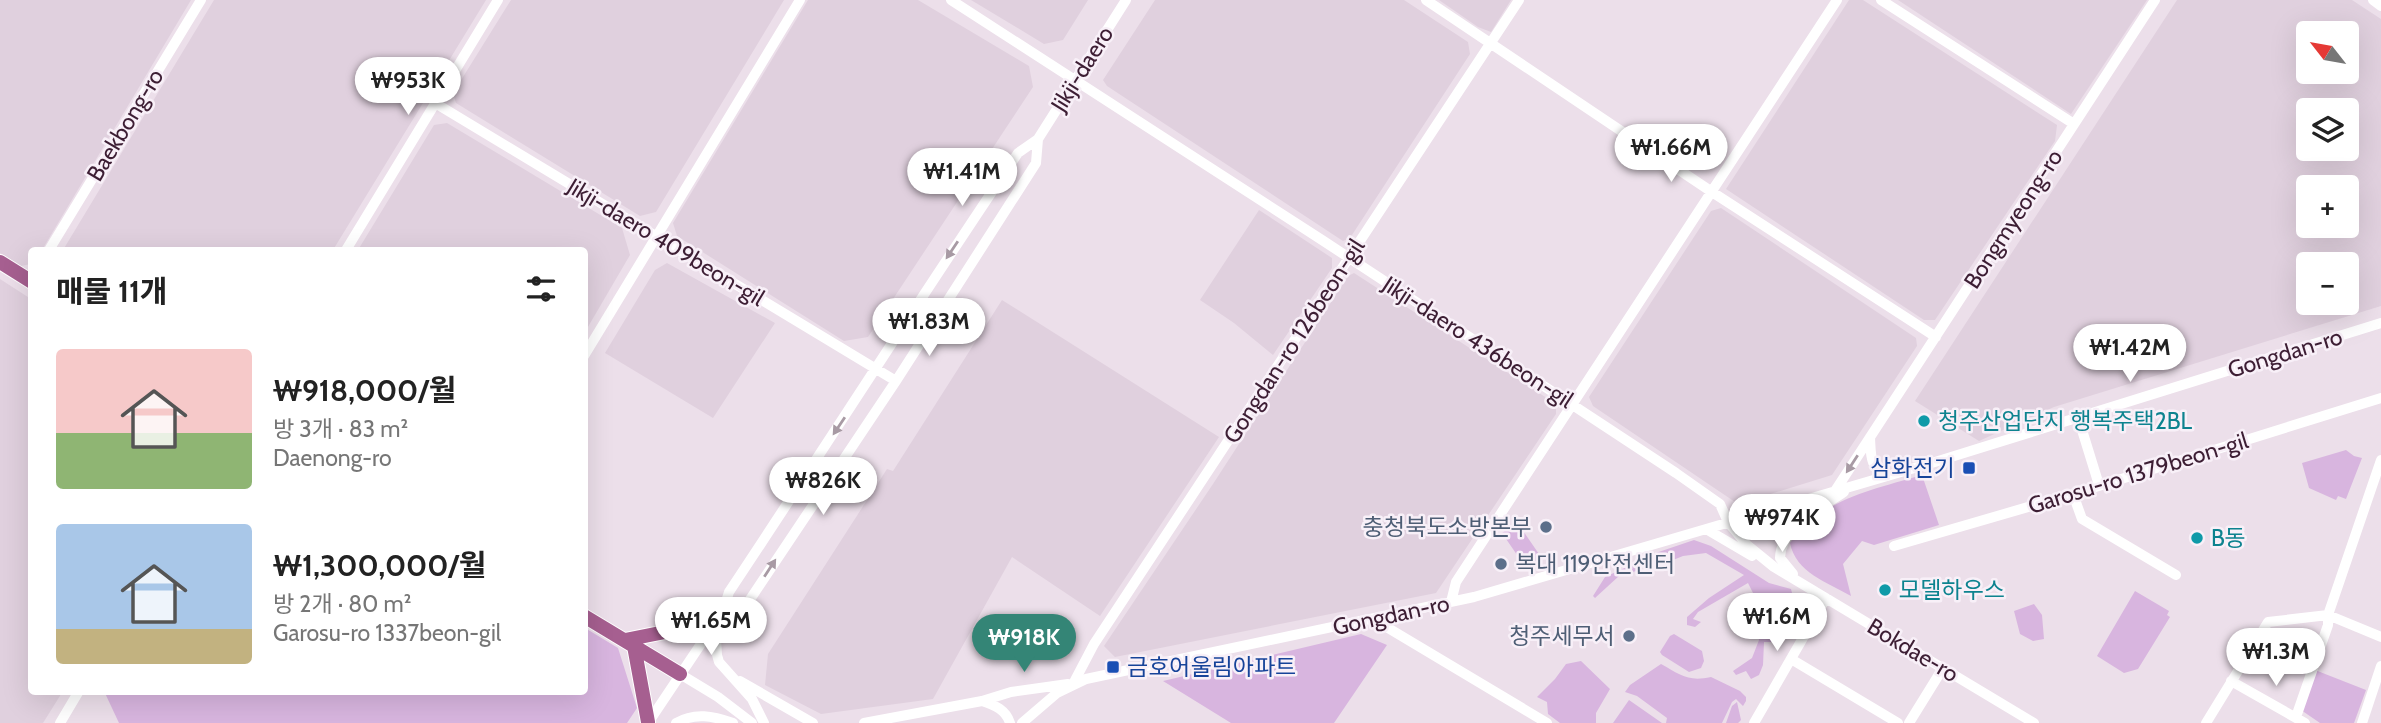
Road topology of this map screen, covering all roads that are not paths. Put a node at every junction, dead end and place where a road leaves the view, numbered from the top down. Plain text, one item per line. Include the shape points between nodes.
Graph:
1 (201, 0) edge
2 (498, 0) edge
3 (800, 0) edge
4 (951, 0) edge
5 (1126, 0) edge
6 (1426, 0) edge
7 (1519, 0) edge
8 (1837, 0) edge
9 (1881, 0) edge
10 (2155, 0) edge
11 (1491, 43) junction
12 (1075, 81) junction
13 (435, 103) junction
14 (2074, 124) junction
15 (1038, 139) junction
16 (1712, 192) junction
17 (657, 236) junction
18 (51, 247) edge
19 (348, 247) edge
20 (1349, 257) junction
21 (0, 262) edge
22 (28, 278) edge
23 (2381, 323) edge
24 (1936, 337) junction
25 (588, 349) edge
26 (876, 369) junction
27 (896, 381) junction
28 (2381, 398) edge
29 (1574, 404) junction
30 (2078, 417) junction
31 (1870, 437) junction
32 (2381, 460) edge
33 (1889, 475) junction
34 (2099, 485) junction
35 (1853, 486) junction
36 (2377, 488) edge
37 (1835, 491) junction
38 (2073, 494) junction
39 (1728, 522) junction
40 (1706, 529) junction
41 (1894, 546) dead end
42 (2176, 575) dead end
43 (1797, 582) junction
44 (1826, 597) junction
45 (1451, 602) junction
46 (2328, 615) junction
47 (719, 617) junction
48 (588, 618) edge
49 (1373, 619) junction
50 (2381, 637) edge
51 (630, 643) junction
52 (1791, 659) junction
53 (2381, 666) edge
54 (1943, 668) junction
55 (727, 673) junction
56 (680, 674) junction
57 (2231, 681) junction
58 (1073, 684) junction
59 (77, 695) edge
60 (982, 701) junction
61 (1528, 712) junction
62 (2300, 720) edge
63 (60, 723) edge
64 (648, 723) edge
65 (676, 723) edge
66 (733, 723) edge
67 (751, 723) edge
68 (764, 723) edge
69 (813, 723) edge
70 (864, 723) edge
71 (1010, 723) edge
72 (1022, 723) edge
73 (1520, 723) edge
74 (1547, 723) edge
75 (1754, 723) edge
76 (1898, 723) edge
77 (1909, 723) edge
78 (2034, 723) edge
79 (2206, 723) edge
80 (2362, 723) edge

1 - 18 street, Baekbong-ro
2 - 13 street
3 - 17 street
4 - 12 street, Jikji-daero 436beon-gil
5 - 12 street, Jikji-daero
6 - 11 street
7 - 11 street, Gongdan-ro 126beon-gil
8 - 16 street
9 - 14 street
10 - 14 street, Bongmyeong-ro
11 - 16 street
11 - 20 street, Gongdan-ro 126beon-gil
12 - 15 street, Jikji-daero
12 - 20 street, Jikji-daero 436beon-gil
13 - 17 street, Jikji-daero 409beon-gil
13 - 19 street
14 - 24 street, Bongmyeong-ro
15 -> 26 street, Jikji-daero via 1018,153
15 - 27 street, Jikji-daero via 1036,163
16 - 24 street
16 - 29 street
17 - 25 street
17 - 26 street, Jikji-daero 409beon-gil
20 - 29 street, Jikji-daero 436beon-gil
20 - 58 street, Gongdan-ro 126beon-gil via 1094,644
21 - 22 main road
23 - 30 street, Gongdan-ro
24 - 31 street, Bongmyeong-ro
26 - 27 street, Jikji-daero 409beon-gil
26 -> 47 street, Jikji-daero via 729,592
47 -> 27 street, Jikji-daero via 745,607
28 - 34 street, Garosu-ro 1379beon-gil
29 - 39 street, Jikji-daero 436beon-gil via 1720,504
29 - 45 street via 1456,582
30 - 33 street, Gongdan-ro
30 - 34 street
31 - 33 street via 1873,464
31 -> 37 street, Bongmyeong-ro
32 - 36 street
33 - 35 street, Gongdan-ro
34 - 38 street, Garosu-ro 1379beon-gil
35 - 37 street, Gongdan-ro
35 - 43 street via 1784,539 1780,558
36 - 46 street
37 - 39 street, Gongdan-ro
38 - 41 street, Garosu-ro 1379beon-gil
38 - 42 street via 2082,519
39 - 40 street, Gongdan-ro
39 - 43 street, Bokdae-ro via 1747,544
40 - 43 street
40 - 45 street, Gongdan-ro
43 - 44 street, Bokdae-ro
44 - 52 street
44 - 54 street, Bokdae-ro
45 - 49 street, Gongdan-ro
46 - 50 street
46 - 57 street via 2268,622
46 - 62 street
47 - 51 main road
47 - 55 street via 717,655
47 - 56 street, Jikji-daero
48 - 51 main road
49 - 58 street, Gongdan-ro
49 - 61 street
51 - 56 main road
51 - 64 main road
52 - 75 street
52 - 76 street
53 - 80 street
54 - 77 street
54 - 78 street, Bokdae-ro
55 - 68 street via 752,699
55 - 69 street
56 - 64 street, Jikji-daero
56 - 67 street
57 - 62 street
57 - 79 street
58 - 60 street via 1011,692
58 - 72 street
59 - 63 street
60 - 70 street
60 - 71 street via 1004,712
61 - 73 street
61 - 74 street
65 - 66 street via 693,716

